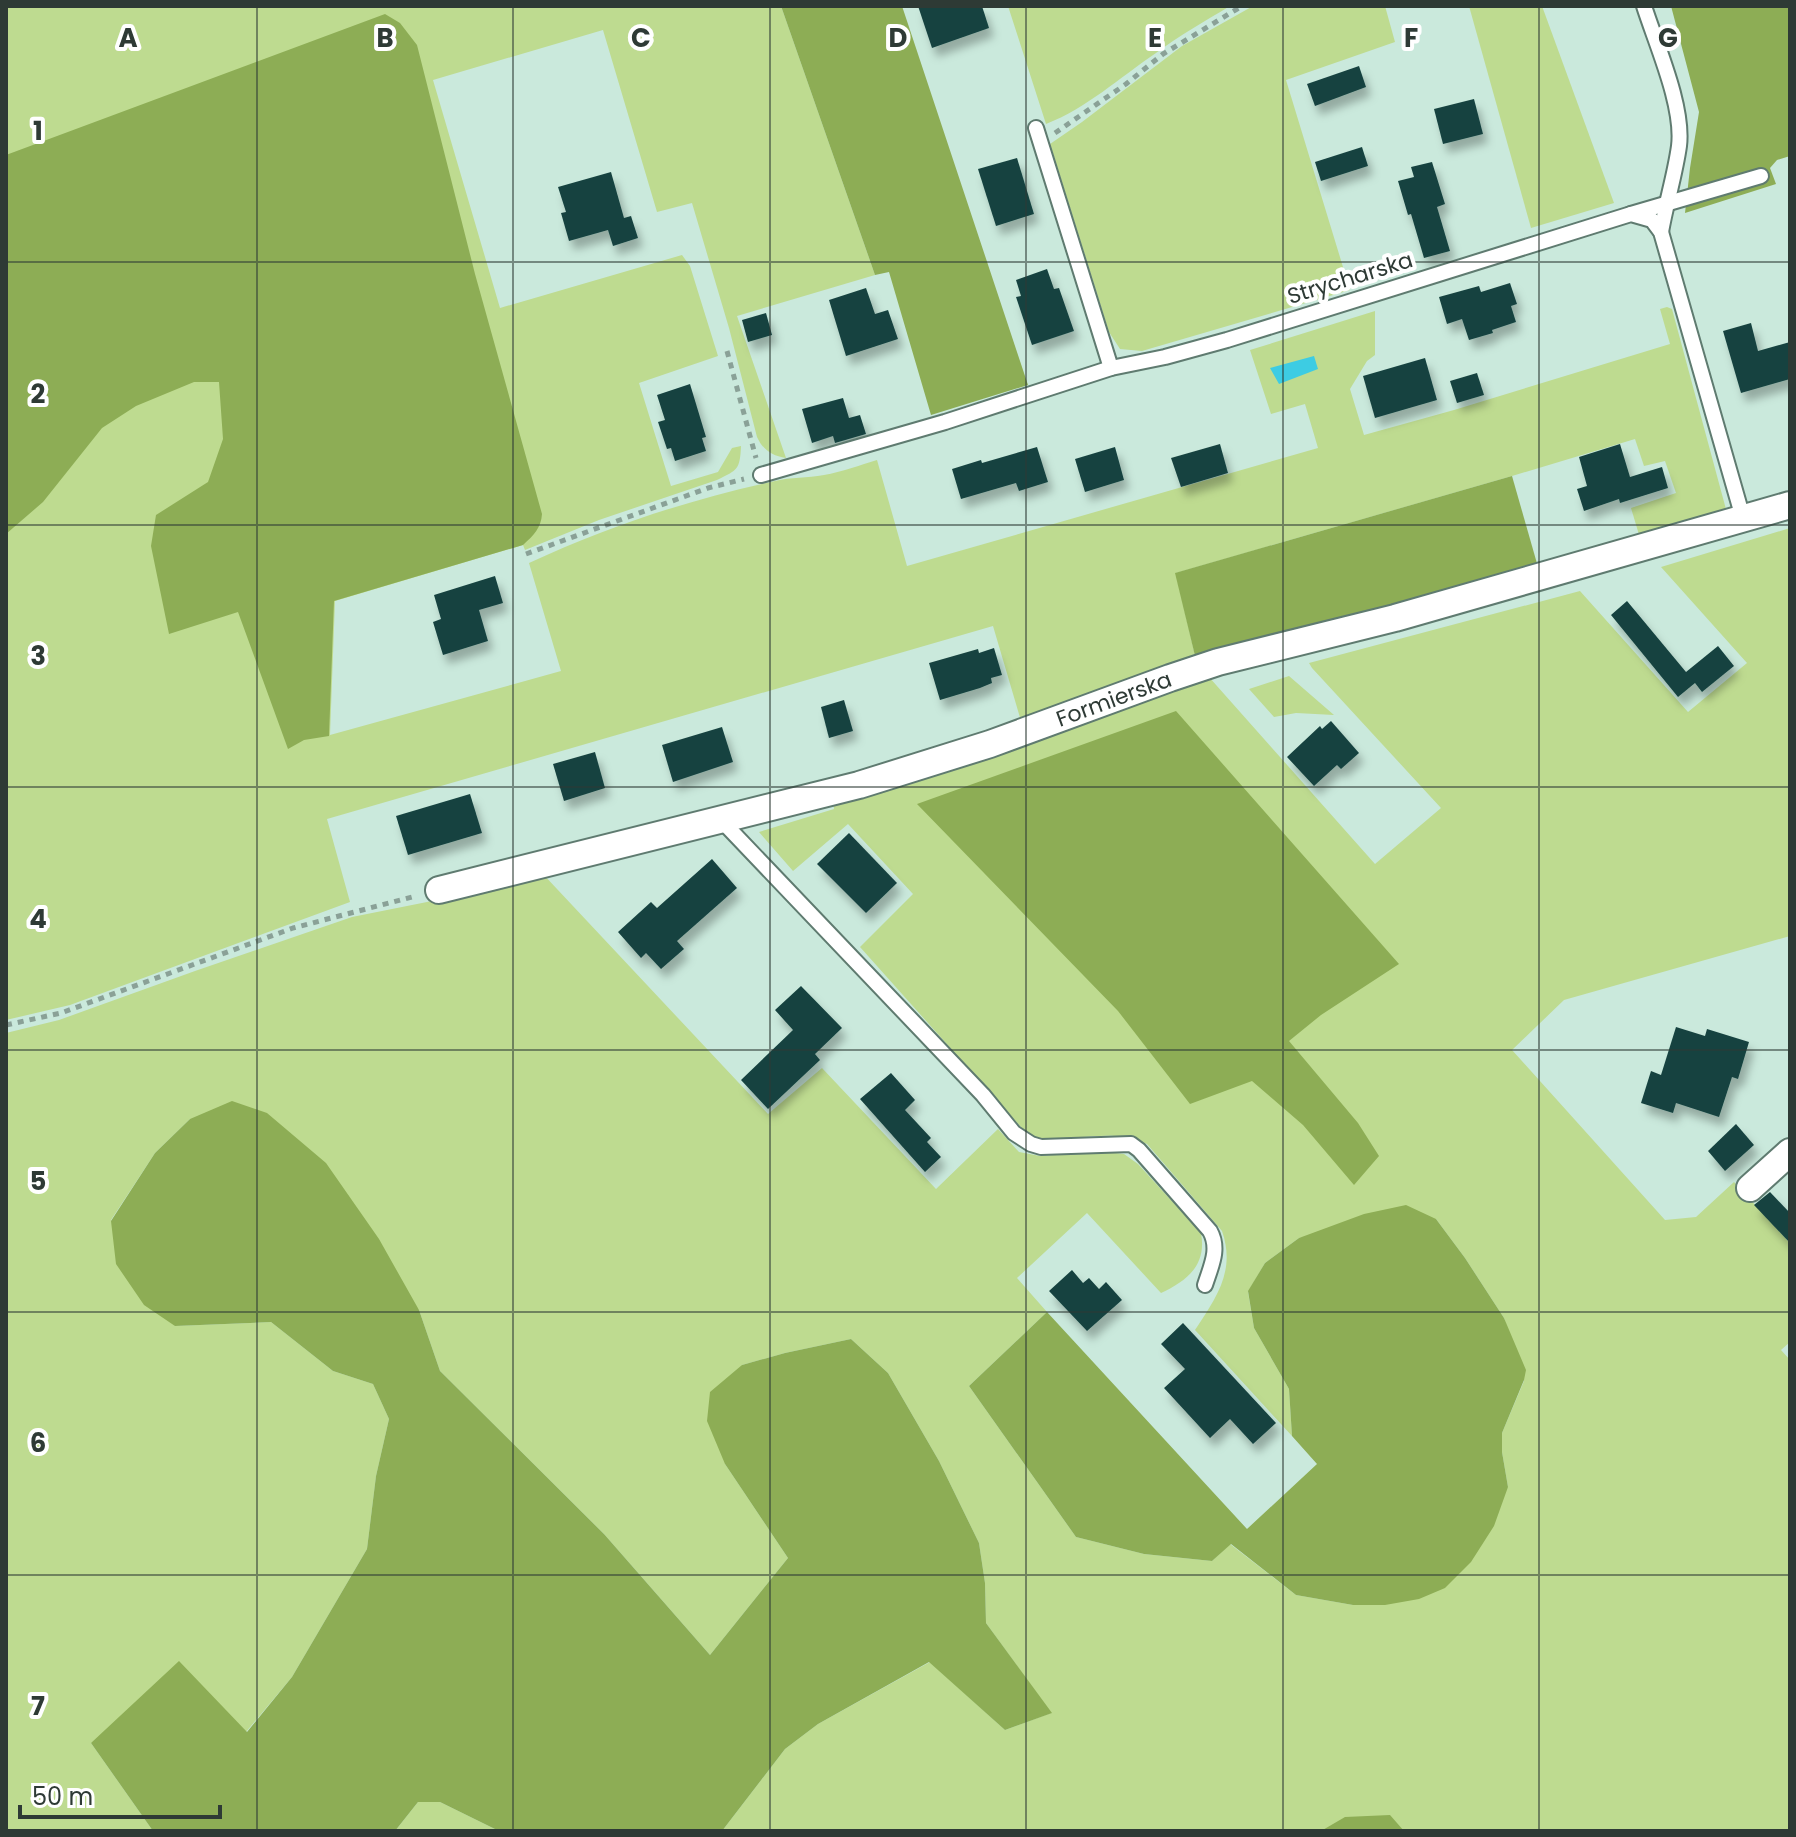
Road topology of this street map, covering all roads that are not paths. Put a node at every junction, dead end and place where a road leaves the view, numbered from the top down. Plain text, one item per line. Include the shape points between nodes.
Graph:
1 (1644, 6) edge
2 (1038, 135) road end
3 (1761, 176) dead end
4 (1666, 204) junction
5 (1631, 214) junction
6 (1661, 232) junction
7 (1111, 368) junction
8 (761, 475) road end
9 (1790, 505) edge
10 (1743, 518) junction
11 (720, 819) junction
12 (439, 890) road end
13 (1790, 1152) edge
14 (1750, 1188) dead end
15 (1205, 1285) dead end

1 - 4 lane via 1679,120
2 - 7 lane
3 - 4 lane, Strycharska
4 - 5 lane, Strycharska
4 - 6 lane
5 - 6 lane via 1652,220
5 - 7 lane, Strycharska via 1227,340
6 - 10 lane
7 - 8 lane, Strycharska
9 - 10 street, Formierska
10 - 11 street, Formierska via 1395,618 1218,662 920,767
11 - 12 street, Formierska
11 - 15 lane via 1014,1133 1041,1147 1131,1144 1139,1150 1215,1241
13 - 14 street

